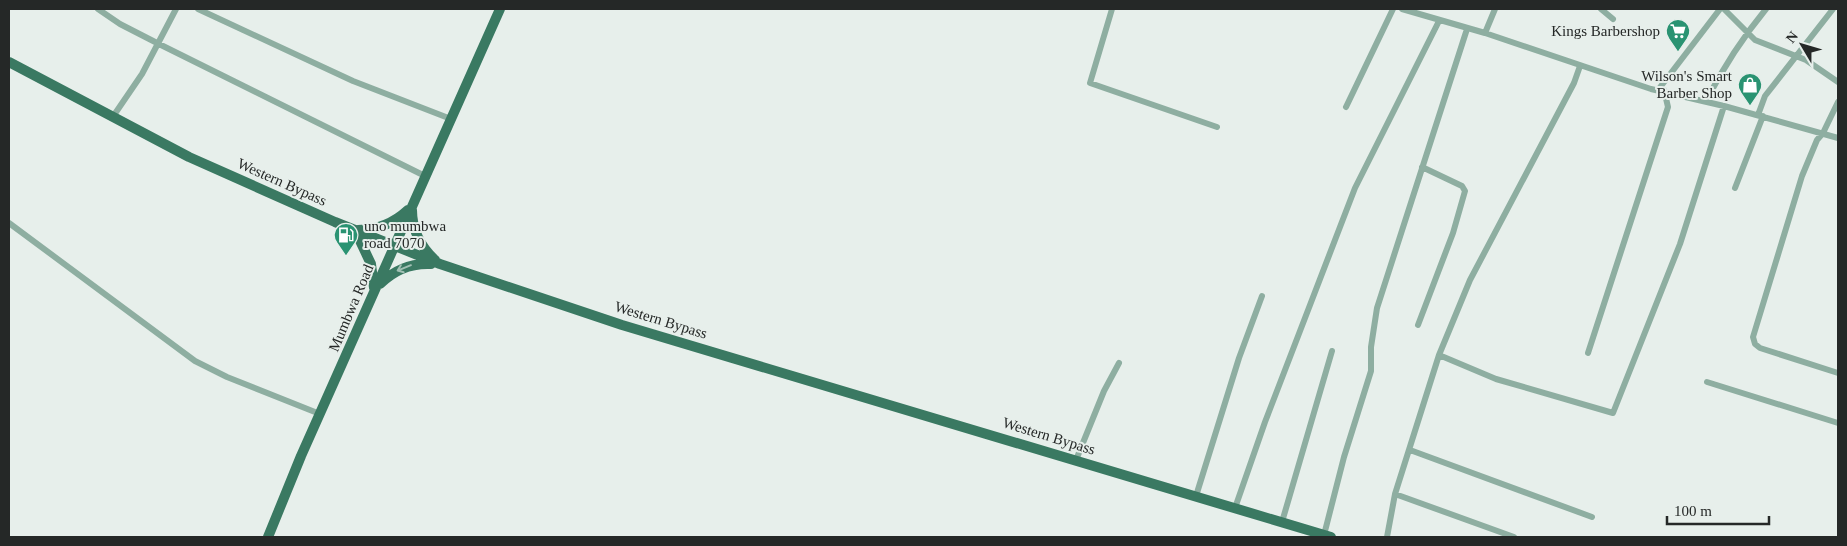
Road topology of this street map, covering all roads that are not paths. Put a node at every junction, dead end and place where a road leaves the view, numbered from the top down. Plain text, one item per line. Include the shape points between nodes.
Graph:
1 (98, 9) edge
2 (176, 9) edge
3 (198, 9) edge
4 (500, 9) edge
5 (1112, 9) edge
6 (1393, 9) edge
7 (1402, 9) edge
8 (1495, 9) edge
9 (1601, 9) edge
10 (1720, 9) edge
11 (1724, 9) edge
12 (1766, 9) edge
13 (1833, 9) edge
14 (1613, 19) dead end
15 (1439, 21) junction
16 (1467, 28) junction
17 (1485, 33) junction
18 (1746, 33) junction
19 (159, 44) junction
20 (1797, 57) junction
21 (9, 62) edge
22 (1580, 66) junction
23 (1838, 82) edge
24 (1661, 90) junction
25 (1706, 101) junction
26 (1838, 102) edge
27 (1724, 106) junction
28 (1346, 107) dead end
29 (1761, 116) junction
30 (112, 118) junction
31 (451, 119) junction
32 (1217, 127) dead end
33 (1823, 133) junction
34 (1838, 138) edge
35 (1422, 167) junction
36 (425, 176) junction
37 (1735, 188) dead end
38 (412, 207) junction
39 (9, 223) edge
40 (355, 230) junction
41 (394, 246) junction
42 (440, 264) junction
43 (374, 289) junction
44 (1262, 296) dead end
45 (1418, 324) dead end
46 (1332, 351) dead end
47 (1588, 353) dead end
48 (1439, 355) junction
49 (1119, 363) dead end
50 (1838, 373) edge
51 (1707, 382) dead end
52 (320, 414) junction
53 (1838, 423) edge
54 (1410, 450) junction
55 (1076, 460) junction
56 (1395, 494) junction
57 (1196, 496) junction
58 (1235, 508) junction
59 (1592, 517) dead end
60 (1282, 522) junction
61 (1328, 536) edge
62 (268, 537) edge
63 (1387, 537) edge
64 (1514, 537) edge

1 - 19 street
2 - 19 street
3 - 31 street via 353,81
4 - 31 main road, Mumbwa Road
5 - 32 street via 1090,83
6 - 28 street
7 - 15 street
8 - 17 street
9 - 14 street
10 - 24 street
11 - 18 street
12 - 18 street
13 - 20 street
15 - 16 street
15 - 58 street via 1355,188 1274,396
16 - 17 street
16 - 35 street
17 - 22 street
18 - 20 street via 1767,46
18 - 25 street
19 - 30 street
19 - 36 street
20 - 23 street via 1818,66
20 - 29 street via 1765,96
21 - 30 main road, Western Bypass
22 - 24 street
22 - 48 street via 1470,280
24 - 25 street
24 - 47 street via 1668,107
25 - 27 street
26 - 33 street
27 - 29 street
27 - 48 street via 1680,244 1614,412 1510,384
29 - 33 street
29 - 37 street
30 - 40 main road, Western Bypass via 214,169
31 - 36 main road, Mumbwa Road
33 - 34 street
33 - 50 street via 1802,176 1753,337 1754,344 1760,348
35 - 45 street via 1462,186 1464,191 1453,233
35 - 61 street via 1377,308 1371,371 1344,457
36 - 38 main road, Mumbwa Road
38 - 40 main road via 386,225
38 - 41 main road, Mumbwa Road
38 - 42 main road via 412,223 418,239
39 - 52 street via 194,361
40 - 41 main road, Western Bypass
40 - 43 main road via 371,264
41 - 42 main road, Western Bypass
41 - 43 main road, Mumbwa Road
42 -> 43 main road via 421,263 404,267
42 - 55 main road, Western Bypass via 622,324
43 - 52 main road, Mumbwa Road
44 - 57 street
46 - 60 street
48 - 54 street
49 - 55 street
51 - 53 street
52 - 62 main road, Mumbwa Road
54 - 56 street
54 - 59 street
55 - 57 main road, Western Bypass
56 - 63 street
56 - 64 street
57 - 58 main road, Western Bypass
58 - 60 main road, Western Bypass
60 - 61 main road, Western Bypass

